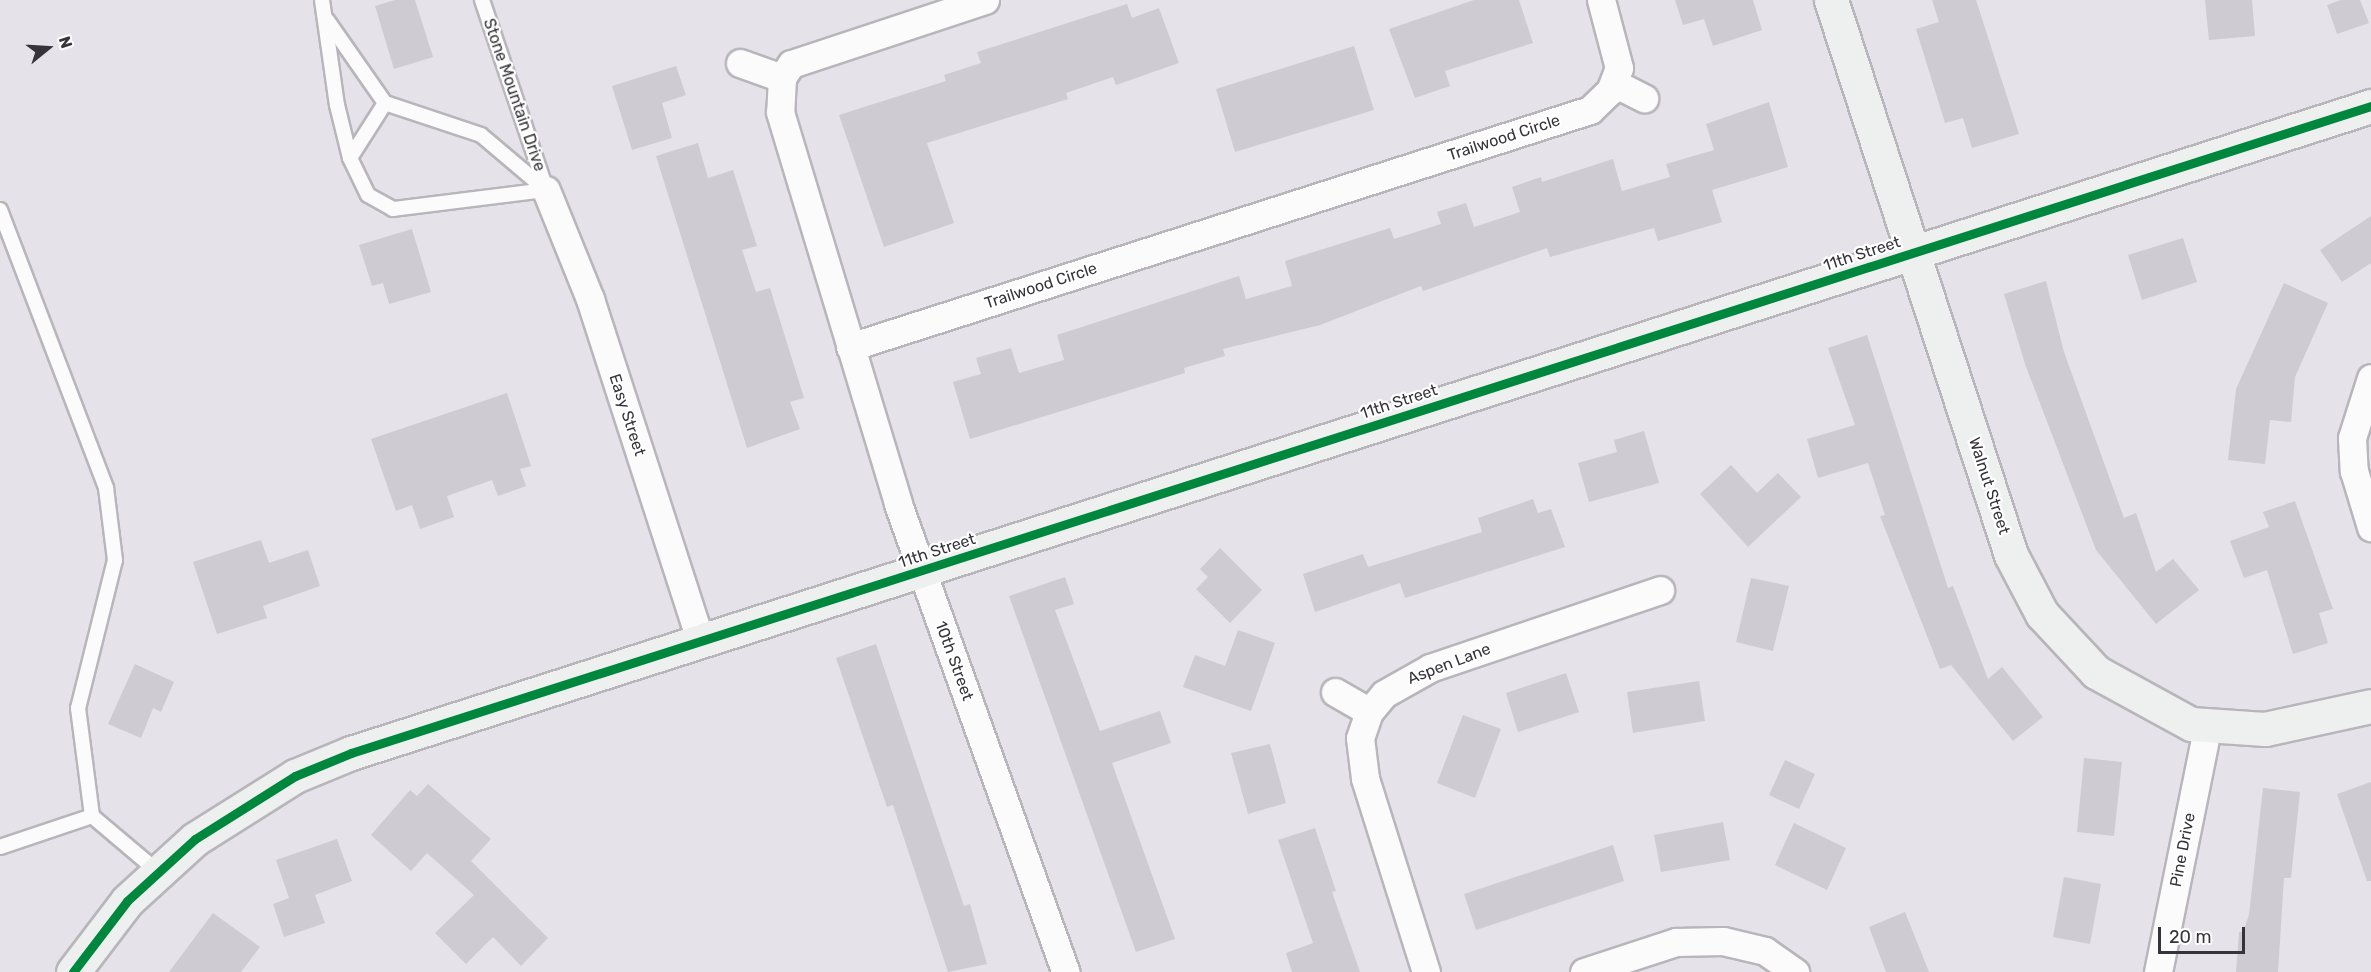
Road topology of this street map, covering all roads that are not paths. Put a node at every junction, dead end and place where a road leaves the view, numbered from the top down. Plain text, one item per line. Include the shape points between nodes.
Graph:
1 (322, 0) edge
2 (482, 0) edge
3 (985, 0) edge
4 (1601, 0) edge
5 (1831, 0) edge
6 (324, 15) junction
7 (740, 63) dead end
8 (782, 78) junction
9 (1614, 83) junction
10 (1644, 98) dead end
11 (385, 103) junction
12 (2371, 106) edge
13 (350, 158) junction
14 (546, 190) junction
15 (0, 210) edge
16 (1914, 253) junction
17 (850, 347) junction
18 (2371, 378) edge
19 (2371, 527) edge
20 (922, 571) junction
21 (1660, 591) dead end
22 (701, 642) junction
23 (1335, 692) dead end
24 (2371, 706) edge
25 (1369, 712) junction
26 (2207, 728) junction
27 (93, 816) junction
28 (0, 847) edge
29 (158, 871) junction
30 (73, 972) edge
31 (1066, 972) edge
32 (1426, 972) edge
33 (1584, 972) edge
34 (1795, 972) edge
35 (2158, 972) edge

1 - 6 lane
2 - 14 lane, Stone Mountain Drive
3 - 8 street via 817,53 791,64
4 - 9 street via 1620,58
5 - 16 street, Walnut Street
6 - 11 lane
6 - 13 lane
7 - 8 street
8 - 17 street via 780,112
9 - 10 street
9 - 17 street, Trailwood Circle via 1590,111
11 - 13 lane
11 - 14 lane via 481,135
12 - 16 street, 11th Street
13 - 14 lane via 368,195 393,209
14 - 22 street, Easy Street via 590,299
15 - 27 lane via 106,488 115,560 78,708
16 - 20 street, 11th Street
16 - 26 street, Walnut Street via 2011,555 2042,614 2070,648 2115,686
17 - 20 street, 10th Street
18 - 19 street via 2352,438 2354,471
20 - 22 street, 11th Street
20 - 31 street, 10th Street
21 - 25 street, Aspen Lane via 1430,668 1384,694
22 - 29 street, 11th Street via 436,726 295,776 243,805
23 - 25 street
24 - 26 street, Walnut Street via 2265,729
25 - 32 street, Aspen Lane via 1360,738 1365,778
26 - 35 street, Pine Drive
27 - 28 lane
27 - 29 lane
29 - 30 street via 101,931
33 - 34 street via 1676,942 1723,941 1765,951

